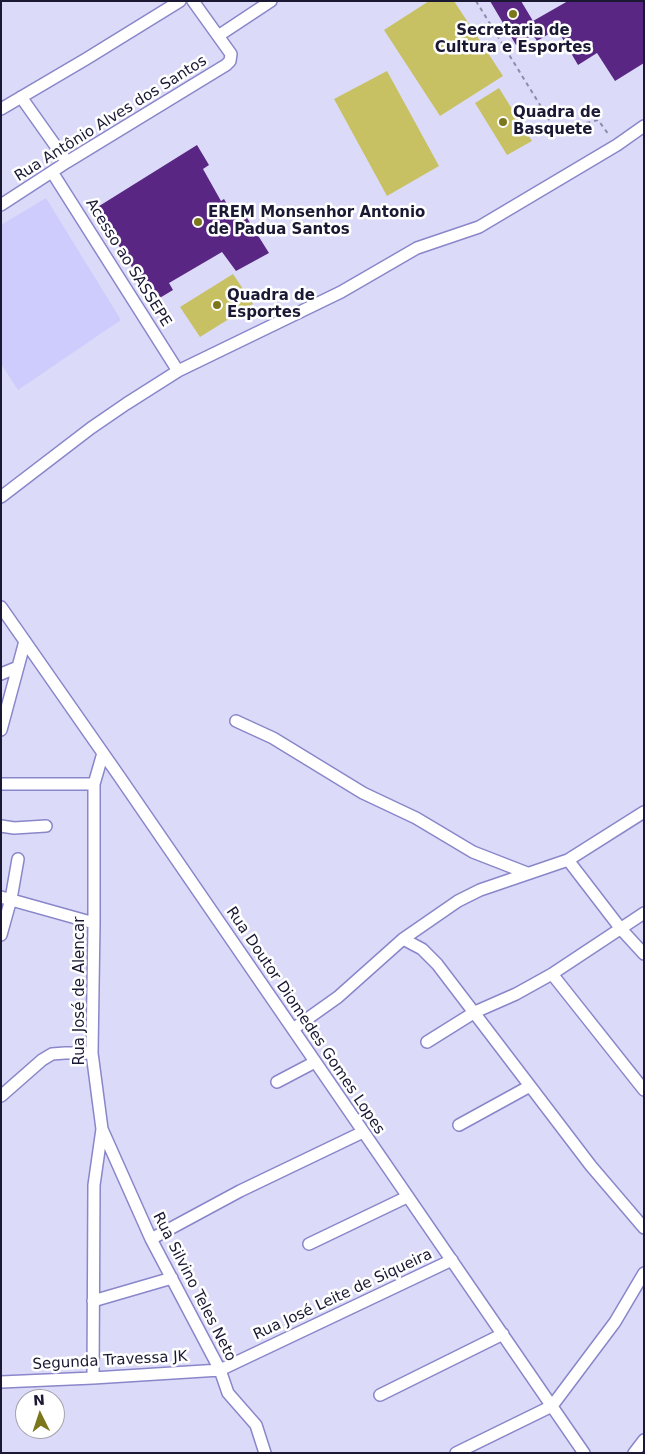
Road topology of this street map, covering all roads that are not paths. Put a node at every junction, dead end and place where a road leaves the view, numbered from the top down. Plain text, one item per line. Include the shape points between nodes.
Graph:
1 (180, 1) edge
2 (193, 1) edge
3 (271, 1) edge
4 (218, 36) junction
5 (21, 97) junction
6 (1, 109) edge
7 (644, 126) edge
8 (67, 162) junction
9 (52, 172) junction
10 (1, 205) edge
11 (178, 371) junction
12 (1, 497) edge
13 (1, 607) edge
14 (26, 641) junction
15 (18, 667) junction
16 (1, 674) edge
17 (236, 721) dead end
18 (1, 730) edge
19 (103, 753) junction
20 (1, 784) edge
21 (94, 784) junction
22 (644, 812) edge
23 (1, 826) edge
24 (46, 826) dead end
25 (18, 859) dead end
26 (568, 860) junction
27 (527, 873) junction
28 (6, 898) edge
29 (644, 913) edge
30 (94, 923) junction
31 (621, 929) junction
32 (1, 935) edge
33 (403, 939) junction
34 (644, 954) edge
35 (552, 974) junction
36 (475, 1012) junction
37 (293, 1029) junction
38 (427, 1042) dead end
39 (92, 1053) junction
40 (315, 1062) junction
41 (277, 1082) dead end
42 (530, 1086) junction
43 (644, 1090) edge
44 (1, 1096) edge
45 (459, 1125) dead end
46 (102, 1129) junction
47 (363, 1132) junction
48 (407, 1197) junction
49 (644, 1228) edge
50 (151, 1239) junction
51 (309, 1244) dead end
52 (452, 1260) junction
53 (644, 1273) edge
54 (172, 1278) junction
55 (93, 1301) junction
56 (503, 1334) junction
57 (220, 1370) junction
58 (93, 1378) junction
59 (1, 1382) edge
60 (380, 1395) dead end
61 (552, 1406) junction
62 (644, 1440) edge
63 (265, 1453) edge
64 (456, 1453) edge
65 (584, 1453) edge
66 (634, 1453) edge

1 - 5 street
2 - 4 street
3 - 4 street
4 - 8 street, Rua Antônio Alves dos Santos via 231,54 226,65
5 - 6 street
5 - 8 street
7 - 11 street via 479,227 417,248 341,292
8 - 9 street, Rua Antônio Alves dos Santos
9 - 10 street, Rua Antônio Alves dos Santos
9 - 11 street, Acesso ao SASSEPE
11 - 12 street via 105,418
13 - 14 street, Rua Doutor Diomedes Gomes Lopes
14 - 15 street
14 - 19 street, Rua Doutor Diomedes Gomes Lopes
15 - 16 street
15 - 18 street
17 - 27 street via 273,738 363,793 416,818 473,852
19 - 21 street, Rua José de Alencar
19 - 37 street, Rua Doutor Diomedes Gomes Lopes
20 - 21 street
21 - 30 street, Rua José de Alencar
22 - 26 street
23 - 24 street
25 - 28 street
26 - 27 street
26 - 31 street
27 - 33 street via 458,901
28 - 30 street
28 - 32 street
29 - 31 street
30 - 39 street, Rua José de Alencar
31 - 34 street
31 - 35 street
33 - 36 street via 429,955
33 - 37 street via 338,997
35 - 36 street
35 - 43 street
36 - 38 street
36 - 42 street
37 - 40 street, Rua Doutor Diomedes Gomes Lopes
39 - 44 street via 52,1054
39 - 46 street, Rua José de Alencar
40 - 41 street
40 - 47 street, Rua Doutor Diomedes Gomes Lopes
42 - 45 street
42 - 49 street
46 - 50 street, Rua Silvino Teles Neto
46 - 55 street, Rua José de Alencar via 94,1185
47 - 48 street, Rua Doutor Diomedes Gomes Lopes
47 - 50 street via 240,1191
48 - 51 street
48 - 52 street, Rua Doutor Diomedes Gomes Lopes
50 - 54 street, Rua Silvino Teles Neto
52 - 56 street, Rua Doutor Diomedes Gomes Lopes
52 - 57 street, Rua José Leite de Siqueira
53 - 61 street via 615,1322
54 - 55 street
54 - 57 street, Rua Silvino Teles Neto
55 - 58 street, Rua José de Alencar
56 - 60 street
56 - 61 street, Rua Doutor Diomedes Gomes Lopes
57 - 58 street, Segunda Travessa JK
57 - 63 street, Rua Silvino Teles Neto via 228,1393 256,1425
58 - 59 street, Segunda Travessa JK
61 - 64 street
61 - 65 street, Rua Doutor Diomedes Gomes Lopes
62 - 66 street

